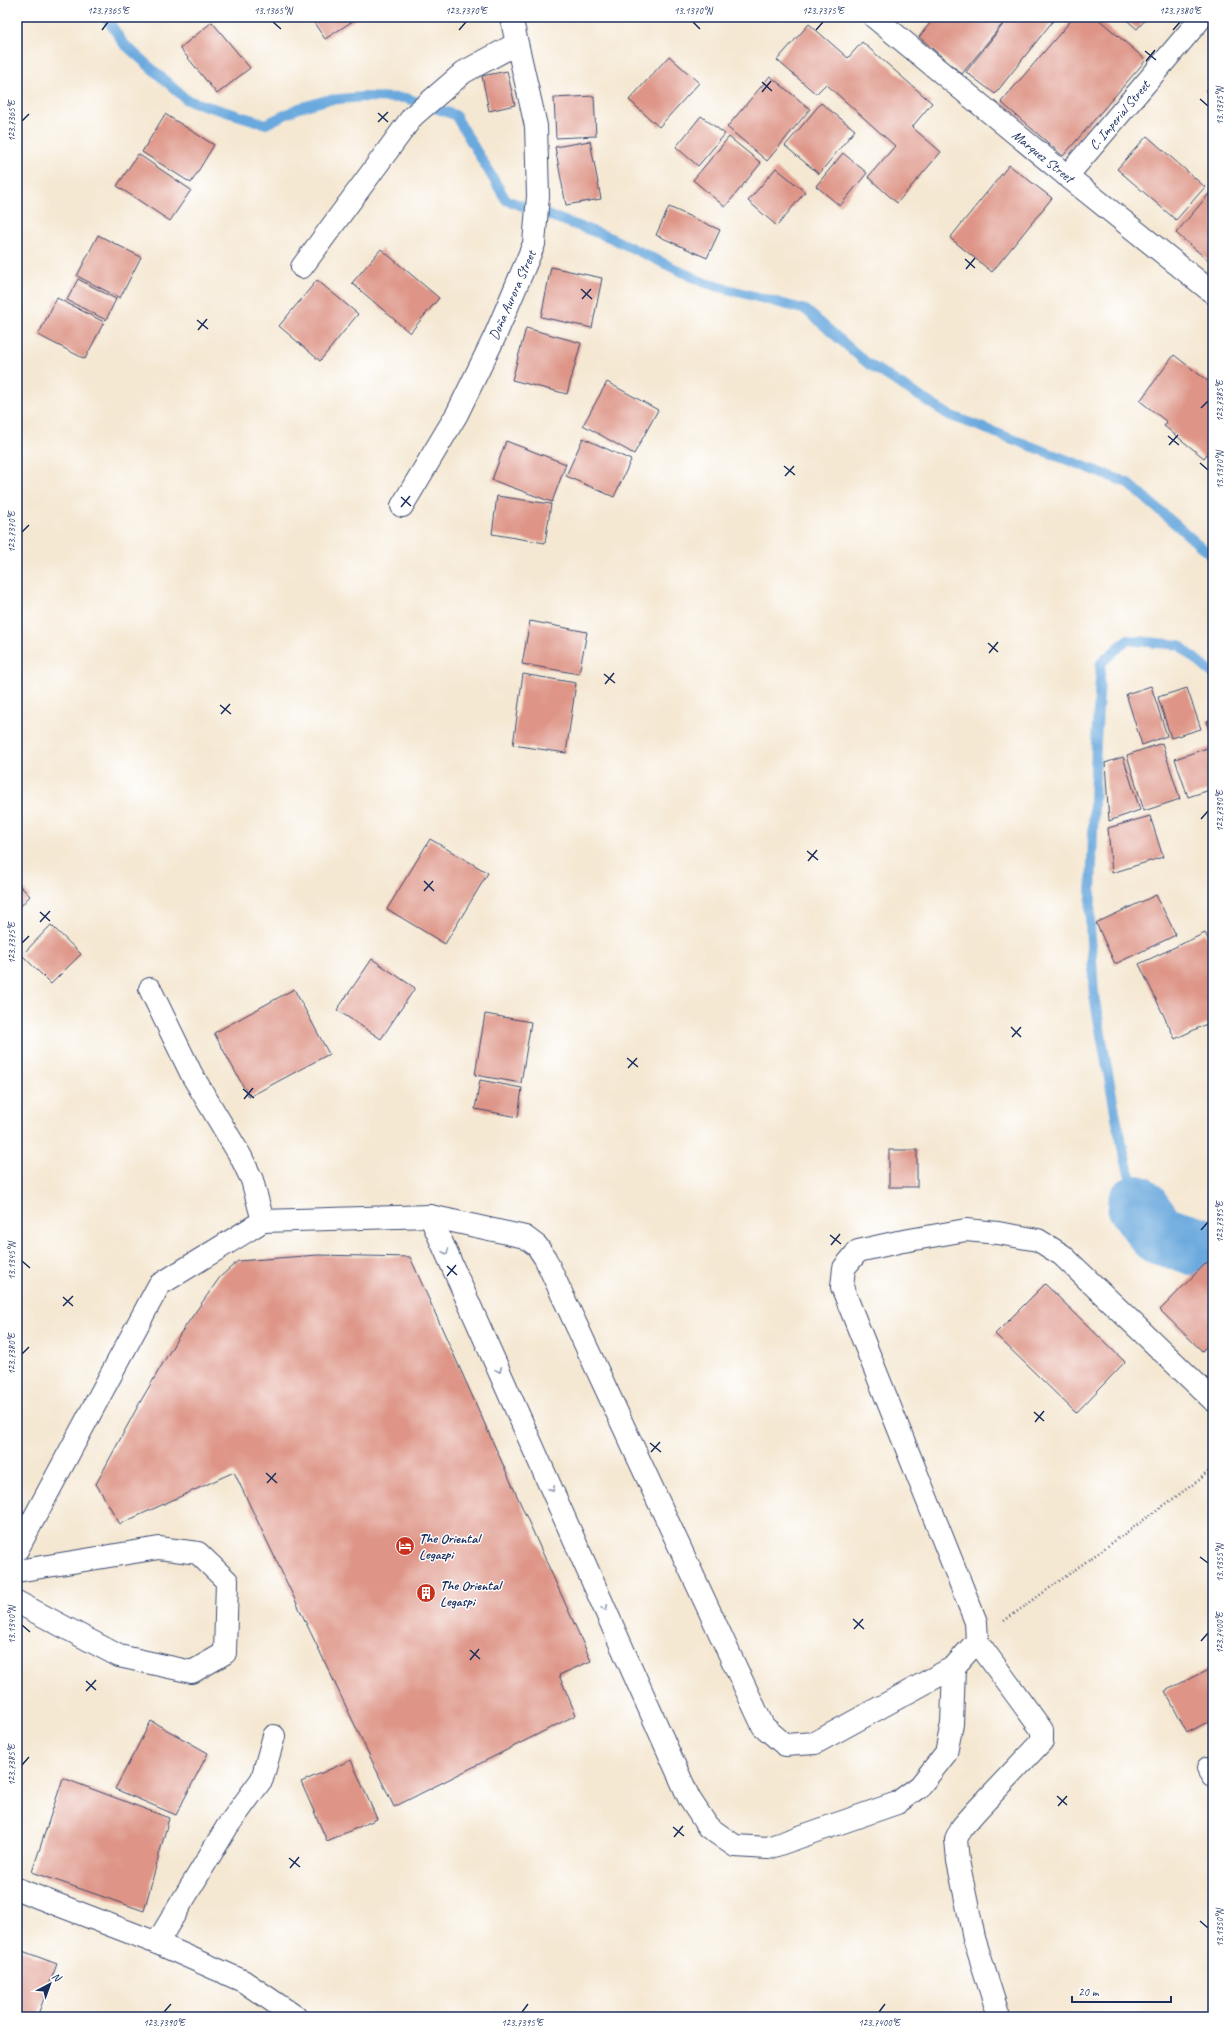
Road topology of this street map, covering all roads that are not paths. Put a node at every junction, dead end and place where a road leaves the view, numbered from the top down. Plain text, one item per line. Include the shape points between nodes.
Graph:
1 (511, 17) edge
2 (874, 17) edge
3 (1202, 17) edge
4 (516, 44) junction
5 (1067, 176) junction
6 (302, 267) dead end
7 (1213, 293) edge
8 (402, 506) dead end
9 (150, 989) dead end
10 (430, 1216) junction
11 (263, 1221) junction
12 (1213, 1400) edge
13 (17, 1550) edge
14 (17, 1571) edge
15 (17, 1602) edge
16 (977, 1641) junction
17 (954, 1667) junction
18 (274, 1736) dead end
19 (17, 1889) edge
20 (157, 1943) junction
21 (296, 2017) edge
22 (999, 2017) edge

1 - 4 street, Doña Aurora Street
2 - 5 street, Marquez Street
3 - 5 street, C. Imperial Street
4 - 6 street via 464,72 413,116
4 - 8 street, Doña Aurora Street via 536,126 538,196 534,244 495,336 457,414
5 - 7 street, Marquez Street
9 - 11 street via 192,1075 242,1157 252,1180
10 - 11 street
10 - 17 street via 526,1237 537,1246 545,1258 763,1726 785,1745 815,1743
10 -> 17 street via 689,1798 708,1827 735,1846 768,1848 897,1803 920,1786 946,1753 952,1724
11 - 13 street via 159,1285
12 - 16 street via 1062,1255 1038,1240 966,1230 858,1251 844,1268 842,1287 976,1622
14 - 15 street via 159,1548 198,1553 228,1581 225,1653 192,1672 119,1656
16 - 17 street
16 - 22 street via 1042,1730 1042,1741 962,1827 956,1839 974,1938
18 - 20 street via 262,1779 227,1827
19 - 20 street
20 - 21 street via 243,1981

